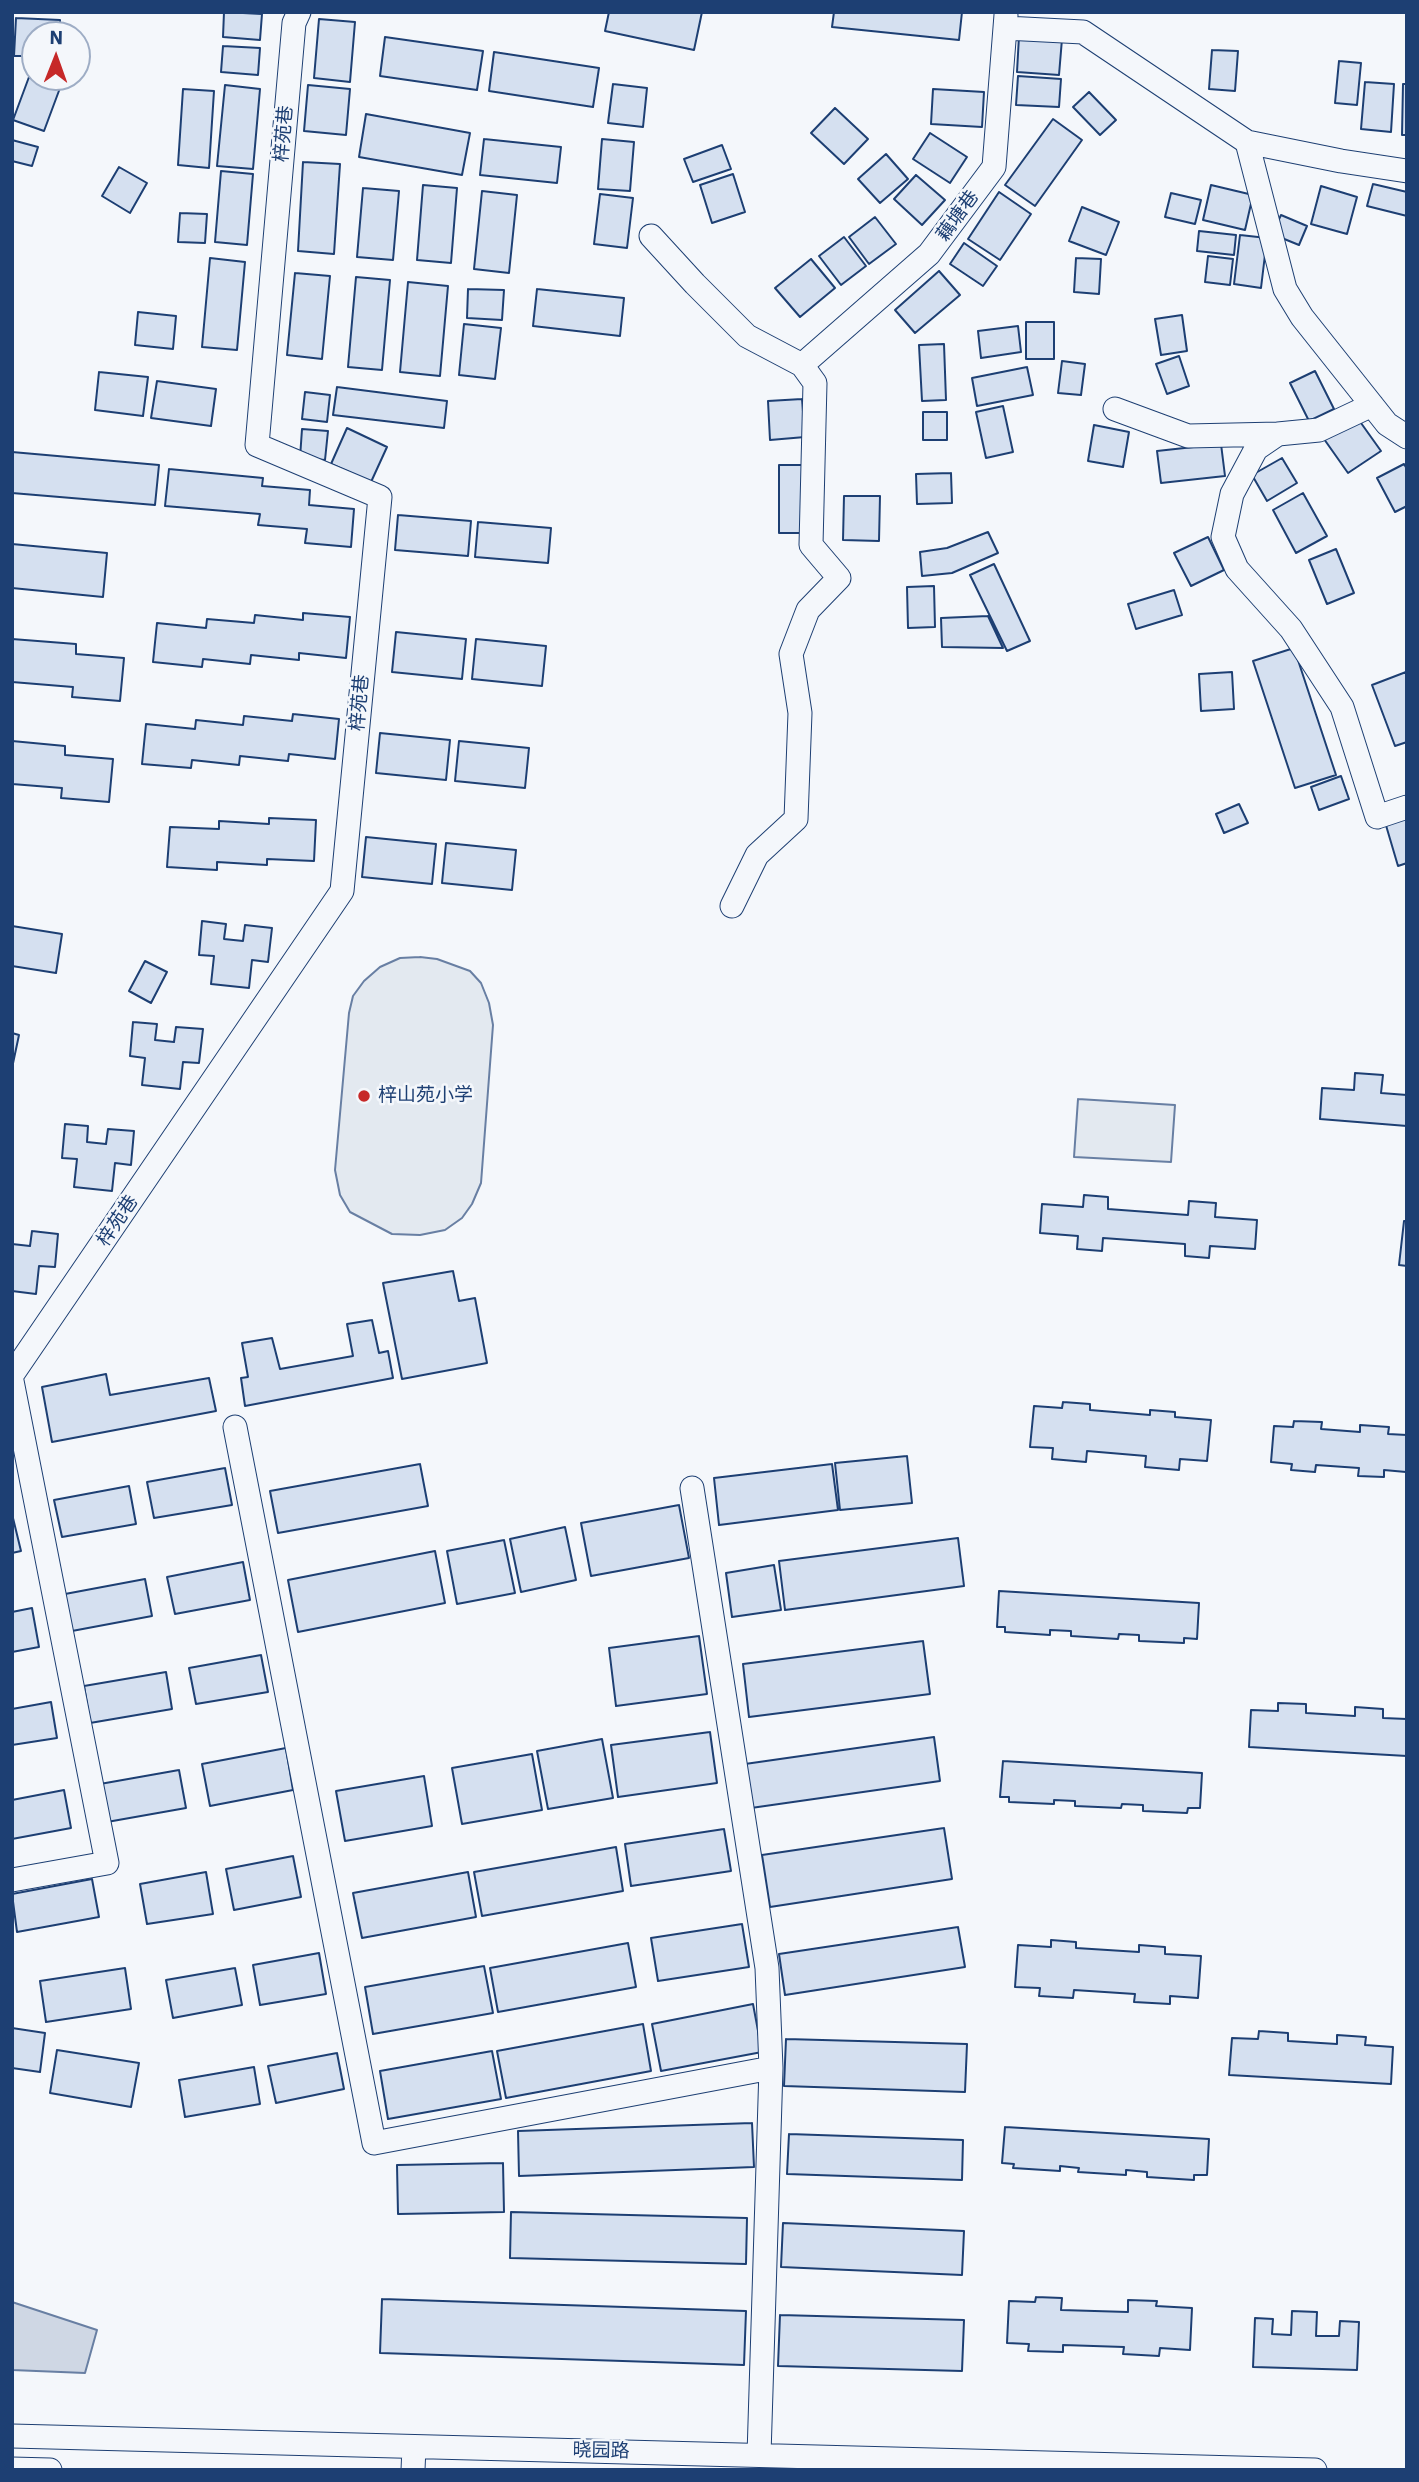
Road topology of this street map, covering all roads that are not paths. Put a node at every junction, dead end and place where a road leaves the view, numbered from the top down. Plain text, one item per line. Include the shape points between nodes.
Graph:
1 (299, 12) edge
2 (1006, 20) edge
3 (1247, 142) junction
4 (1407, 171) edge
5 (651, 236) dead end
6 (803, 365) junction
7 (1372, 405) junction
8 (1115, 409) dead end
9 (1278, 434) junction
10 (1407, 437) edge
11 (1407, 807) edge
12 (732, 906) dead end
13 (12, 1375) edge
14 (12, 1381) edge
15 (234, 1427) dead end
16 (692, 1488) dead end
17 (12, 1880) edge
18 (771, 2068) junction
19 (12, 2436) edge
20 (414, 2447) junction
21 (759, 2455) junction
22 (12, 2469) edge
23 (50, 2470) edge
24 (413, 2470) edge
25 (1315, 2470) edge

1 - 13 street, 梓苑巷 via 294,23 257,445 380,497 342,891
2 - 3 street via 1083,32
2 - 6 street, 藕塘巷 via 994,167 929,254
3 - 4 street
3 - 7 street via 1285,289
5 - 6 street via 747,336
6 - 12 street via 814,383 811,545 839,578 808,610 791,654 800,713 796,819 757,855
7 - 9 street via 1319,430
7 - 10 street via 1387,424
8 - 9 street via 1188,436
9 - 11 street via 1256,449 1232,495 1223,537 1237,569 1291,629 1342,707 1377,817
14 - 17 street via 107,1863
15 - 18 street via 373,2143
16 - 18 street via 767,1968
18 - 21 street
19 - 20 street, 晓园路
20 - 21 street, 晓园路
20 - 24 street
21 - 25 street, 晓园路
22 - 23 street

